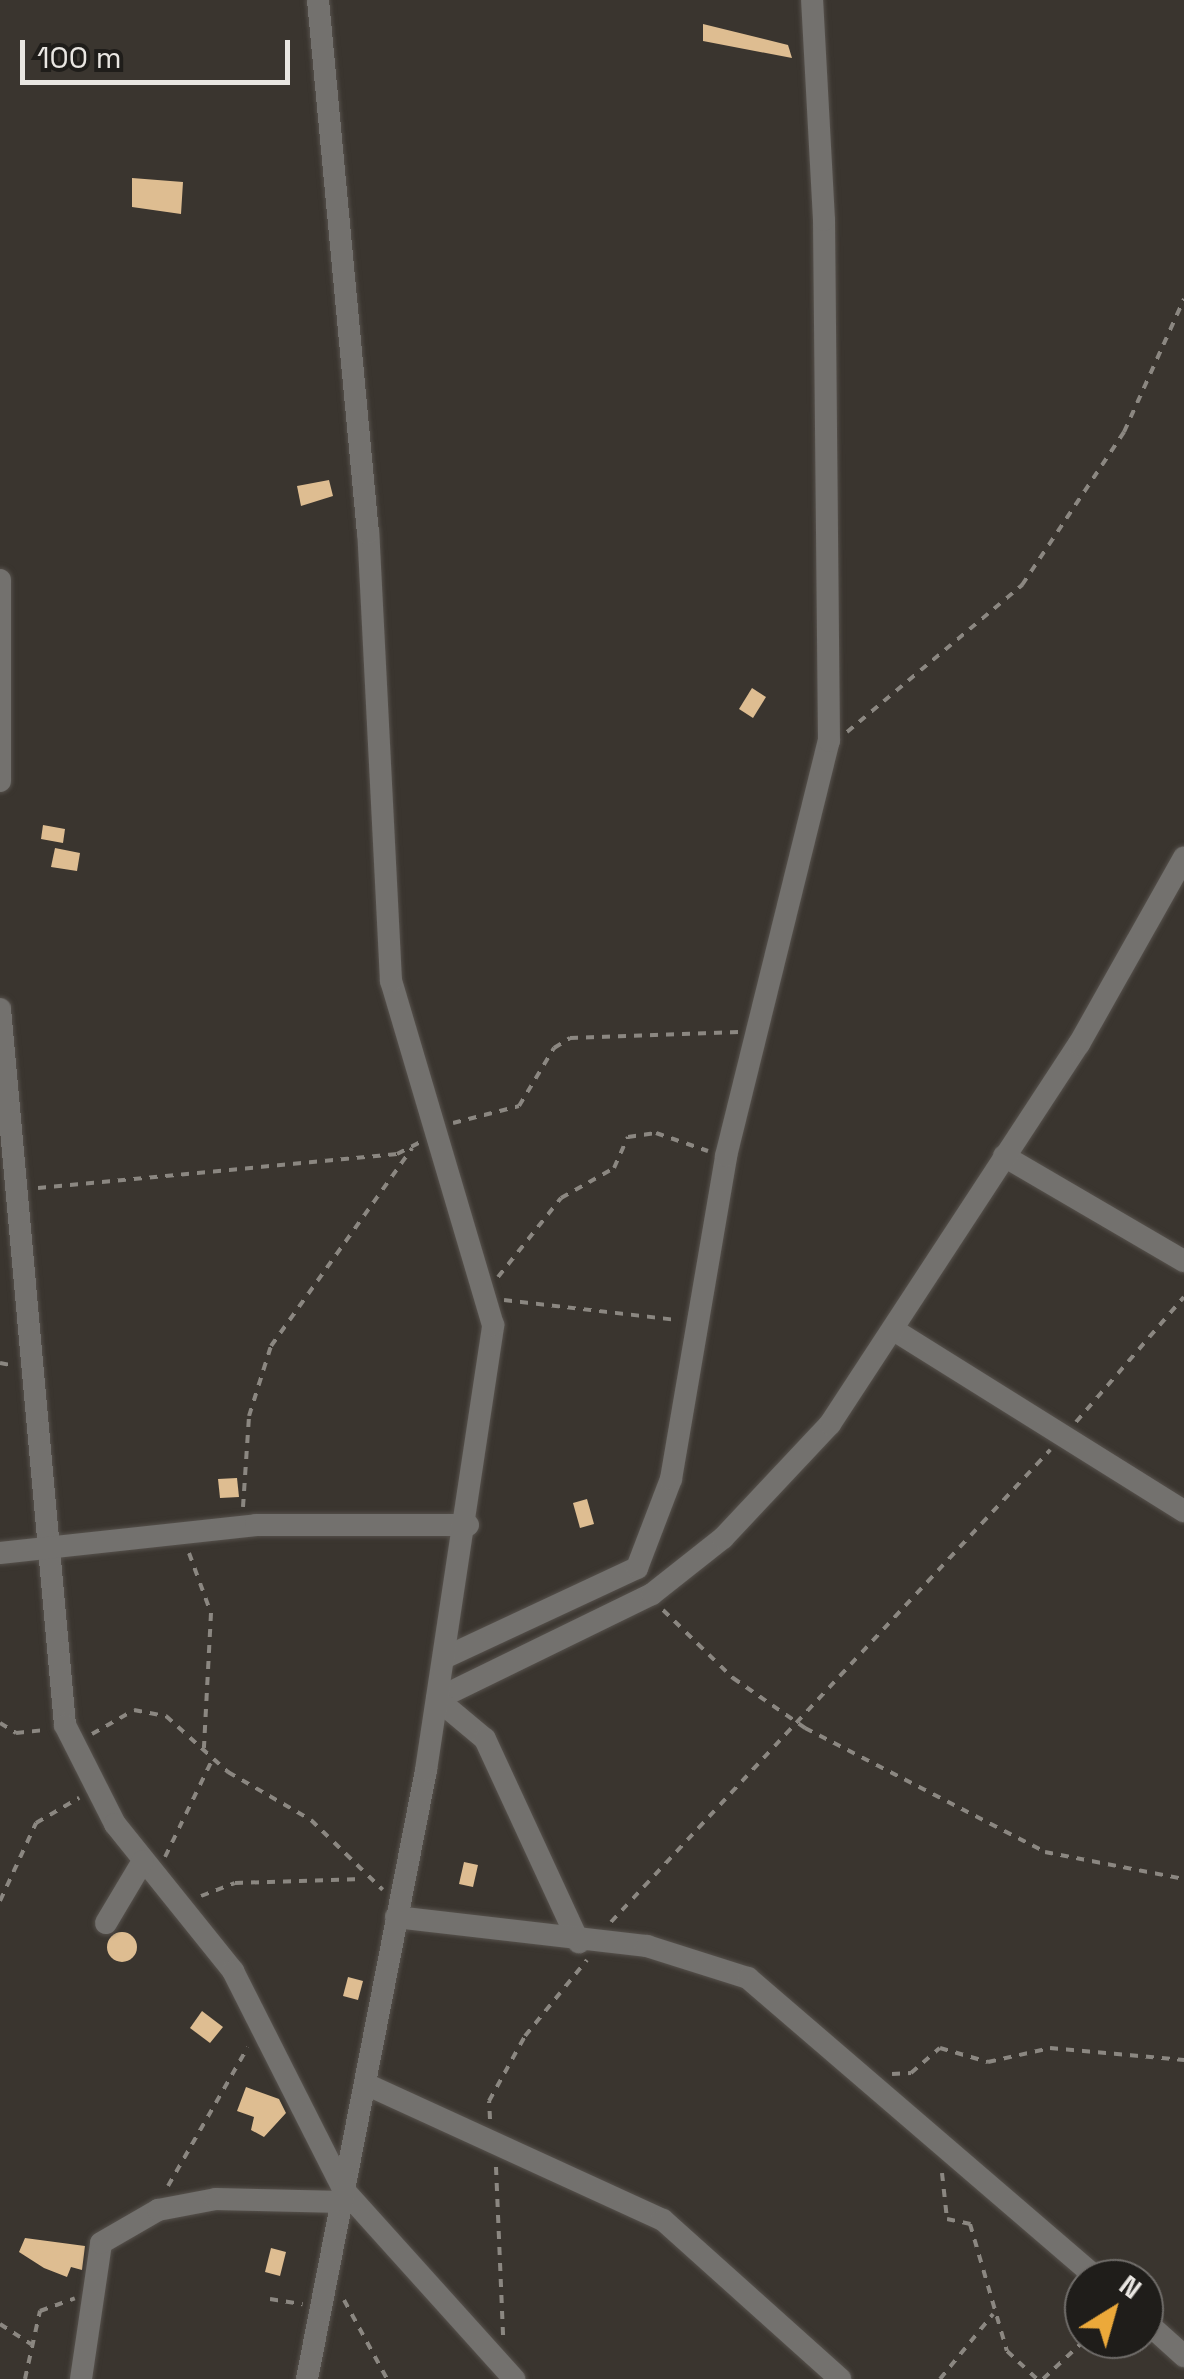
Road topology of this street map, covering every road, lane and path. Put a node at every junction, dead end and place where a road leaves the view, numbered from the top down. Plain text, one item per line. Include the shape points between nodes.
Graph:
1 (318, 0) edge
2 (812, 0) edge
3 (1184, 298) edge
4 (0, 580) edge
5 (830, 741) junction
6 (0, 781) edge
7 (1184, 858) edge
8 (0, 1009) edge
9 (753, 1034) junction
10 (425, 1136) junction
11 (726, 1156) junction
12 (1004, 1156) junction
13 (15, 1180) edge
14 (1184, 1261) edge
15 (490, 1294) junction
16 (1184, 1297) edge
17 (697, 1323) junction
18 (897, 1332) junction
19 (1064, 1440) junction
20 (1184, 1511) edge
21 (468, 1524) junction
22 (244, 1526) junction
23 (178, 1536) junction
24 (0, 1552) edge
25 (56, 1553) junction
26 (652, 1594) junction
27 (444, 1658) junction
28 (437, 1700) junction
29 (795, 1722) junction
30 (0, 1723) edge
31 (69, 1733) junction
32 (204, 1748) junction
33 (213, 1758) junction
34 (95, 1788) junction
35 (143, 1860) junction
36 (362, 1879) junction
37 (1184, 1879) edge
38 (160, 1881) junction
39 (0, 1901) edge
40 (178, 1902) junction
41 (399, 1908) junction
42 (106, 1923) dead end
43 (579, 1942) junction
44 (248, 2038) dead end
45 (1184, 2060) edge
46 (862, 2073) junction
47 (368, 2085) junction
48 (496, 2138) junction
49 (936, 2165) dead end
50 (342, 2196) junction
51 (158, 2210) junction
52 (1075, 2259) edge
53 (332, 2277) junction
54 (270, 2299) dead end
55 (96, 2301) junction
56 (327, 2306) junction
57 (993, 2314) junction
58 (0, 2324) edge
59 (31, 2344) junction
60 (1064, 2358) edge
61 (510, 2374) edge
62 (25, 2379) edge
63 (81, 2379) edge
64 (307, 2379) edge
65 (387, 2379) edge
66 (840, 2379) edge
67 (940, 2379) edge
68 (1040, 2379) edge

1 - 10 street via 368,533 383,903 391,981
2 - 5 street via 824,220
3 - 5 path via 1124,432 1022,585
4 - 6 street
5 - 9 street
7 - 12 street via 1079,1044
8 - 13 street
9 - 10 path via 684,1027 570,1038 554,1048 519,1106
9 - 11 street
10 - 13 path
10 - 15 street
10 - 22 path via 271,1346 248,1416
11 - 15 path via 656,1133 628,1137 614,1168 561,1198
11 - 17 street
12 - 14 street
12 - 18 street
13 - 25 street via 27,1369
15 - 17 path
15 - 21 street
16 - 19 path
17 - 27 street via 671,1479 637,1568
18 - 19 street
18 - 26 street via 760,1502
19 - 20 street
19 - 29 path
21 - 22 street
21 - 27 street
22 - 23 street
23 - 25 street
23 - 32 path via 209,1592
24 - 25 street
25 - 31 street
26 - 28 street
26 - 29 path via 687,1637
27 - 28 street
28 - 41 street
28 - 43 street via 485,1738
29 - 37 path via 1045,1852
30 - 31 path via 33,1734
31 - 32 path via 144,1708 181,1724
31 - 34 street
32 - 33 path
33 - 36 path via 311,1820
33 - 38 path
34 - 35 street
34 - 39 path via 36,1823
35 - 38 street
35 - 42 street
36 - 40 path via 235,1882
36 - 41 path
38 - 40 street
40 - 50 street via 252,2003
41 - 43 street
41 - 47 street
43 - 46 street via 707,1958 748,1978
44 - 51 path
45 - 46 path via 1050,2048 988,2062 940,2048 904,2075
46 - 52 street
47 - 48 street
47 - 50 street
48 - 61 path
48 - 66 street via 663,2220
49 - 57 path via 948,2221 973,2231
50 - 51 street via 216,2199
50 - 53 street
50 - 61 street
51 - 55 street via 101,2243
53 - 56 street
53 - 65 path
54 - 56 path
55 - 59 path via 50,2302
55 - 63 street
56 - 64 street via 309,2344
57 - 67 path
57 - 68 path via 1007,2351
58 - 59 path
59 - 62 path
60 - 68 path

